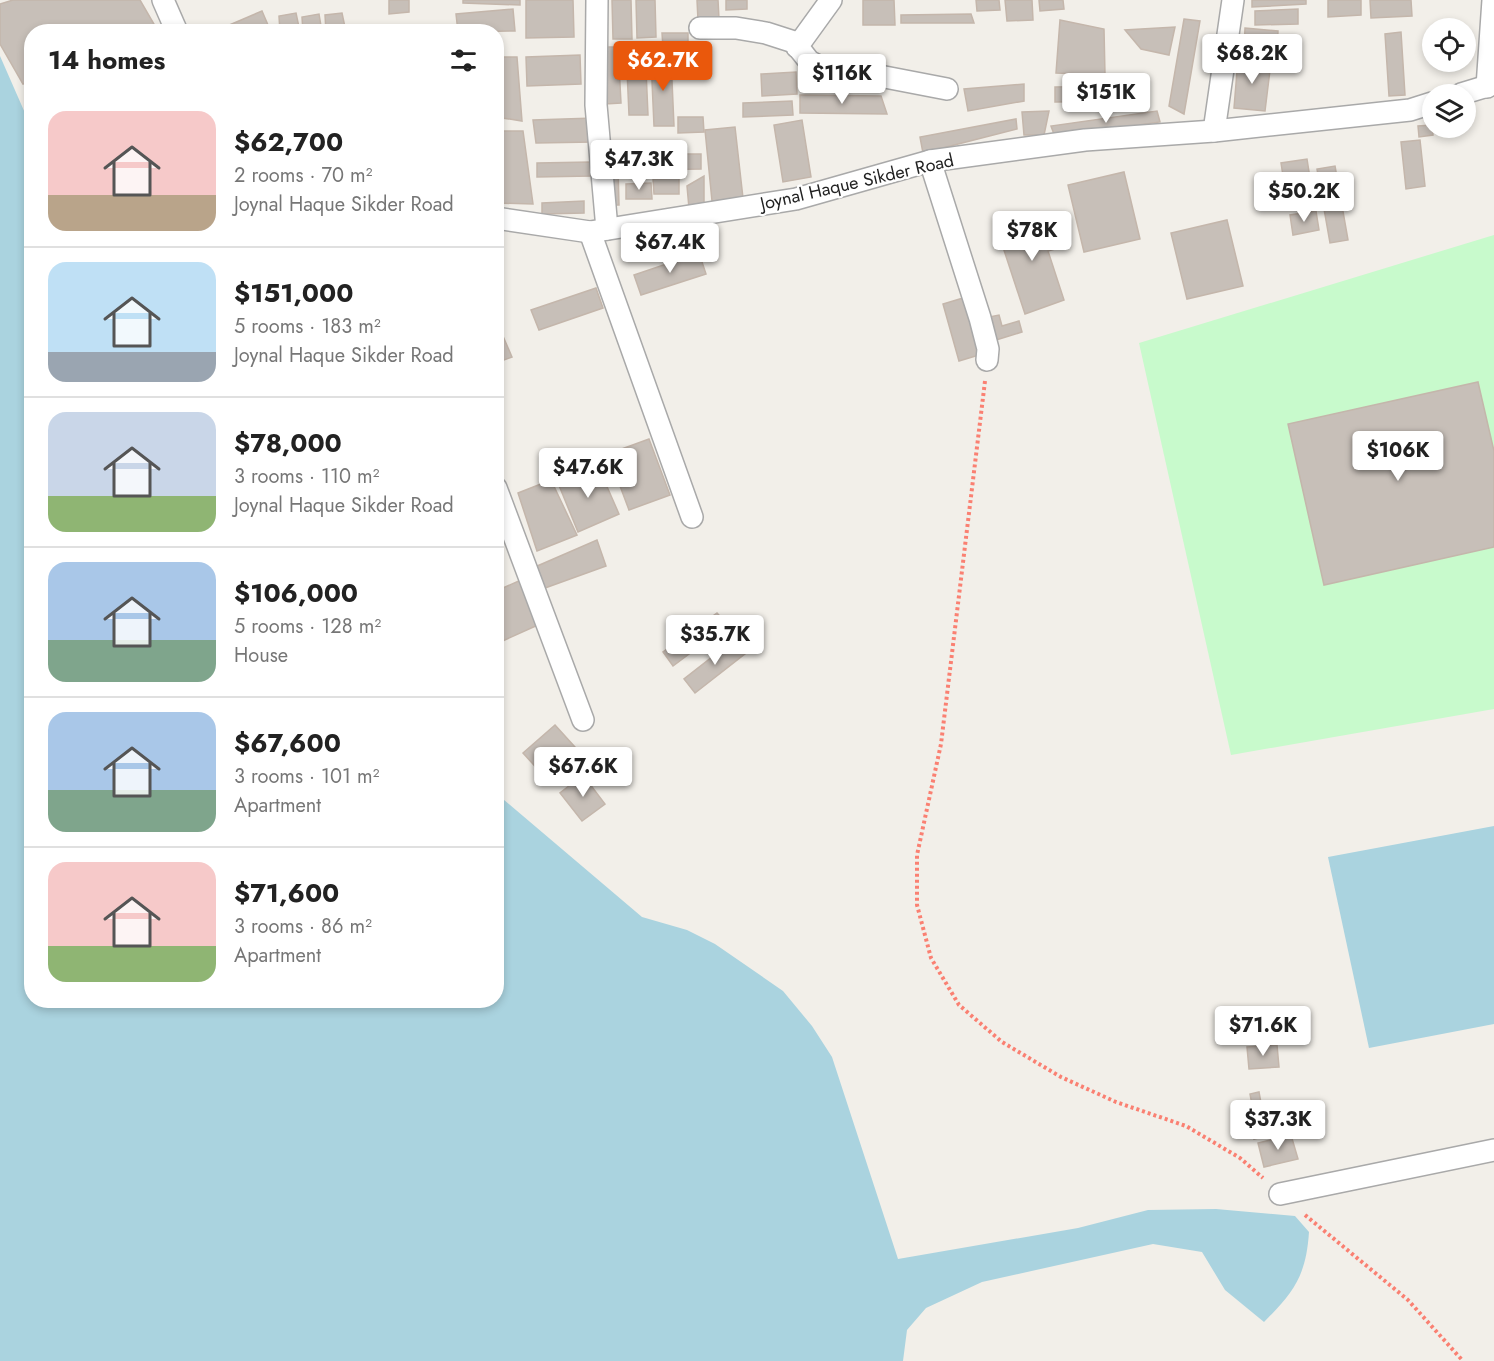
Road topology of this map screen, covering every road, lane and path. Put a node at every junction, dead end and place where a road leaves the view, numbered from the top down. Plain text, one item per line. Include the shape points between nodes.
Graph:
1 (163, 0) edge
2 (597, 0) edge
3 (831, 0) edge
4 (1233, 0) edge
5 (1493, 0) edge
6 (174, 24) edge
7 (700, 28) dead end
8 (797, 47) junction
9 (1490, 85) edge
10 (947, 89) dead end
11 (1422, 106) edge
12 (1214, 131) junction
13 (930, 161) junction
14 (504, 219) edge
15 (599, 230) junction
16 (987, 360) joint
17 (504, 509) edge
18 (692, 517) dead end
19 (583, 720) dead end
20 (1494, 1150) edge
21 (1280, 1194) junction
22 (1462, 1361) edge

1 - 6 street
2 - 15 street
3 - 8 street
4 - 12 street
5 - 9 street
7 - 8 street via 766,33 794,42
8 - 10 street via 824,69
11 - 12 street, Joynal Haque Sikder Road
12 - 13 street, Joynal Haque Sikder Road via 1085,140
13 - 15 street, Joynal Haque Sikder Road via 796,199
13 - 16 street via 980,318
14 - 15 street, Joynal Haque Sikder Road
15 - 18 street
16 - 21 path via 941,744 917,855 917,906 931,958 958,1005 1002,1042 1061,1077 1116,1102 1186,1126 1240,1158
17 - 19 street
20 - 21 street
21 - 22 path via 1408,1300

